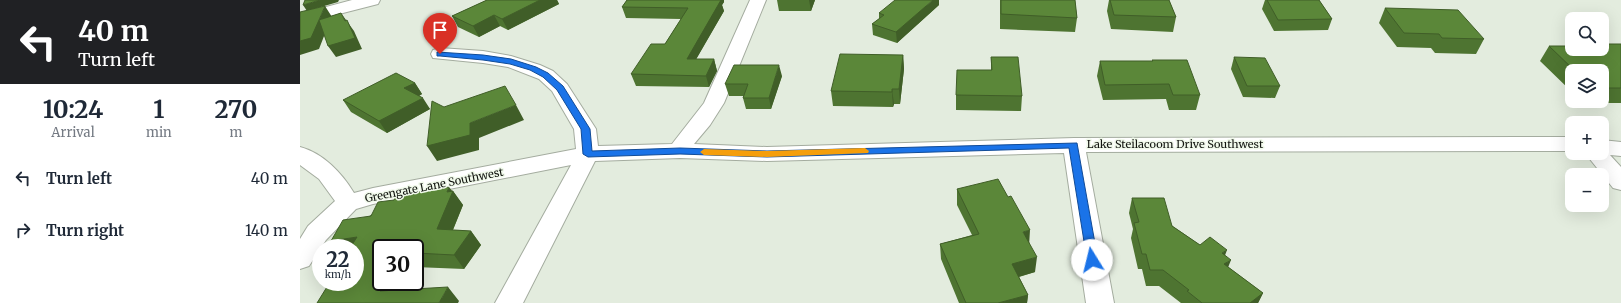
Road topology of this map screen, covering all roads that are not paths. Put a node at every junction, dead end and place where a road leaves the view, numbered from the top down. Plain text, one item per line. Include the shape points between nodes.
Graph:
1 (372, 0) edge
2 (758, 0) edge
3 (300, 19) edge
4 (440, 54) dead end
5 (1565, 144) edge
6 (1074, 145) junction
7 (1609, 148) edge
8 (1621, 149) edge
9 (680, 151) junction
10 (300, 154) edge
11 (588, 154) junction
12 (1602, 160) edge
13 (1621, 182) edge
14 (348, 203) junction
15 (300, 259) edge
16 (509, 303) edge
17 (1100, 303) edge

1 - 3 street
2 - 9 street via 714,103
4 - 11 street via 511,62 546,75 560,88 585,129
5 - 6 street, Lake Steilacoom Drive Southwest
6 - 9 street, Lake Steilacoom Drive Southwest via 767,154
6 - 17 street
7 - 8 street
9 - 11 street, Lake Steilacoom Drive Southwest
10 - 14 street via 327,174
11 - 14 street, Greengate Lane Southwest via 380,194
11 - 16 street
12 - 13 street
14 - 15 street via 317,233

